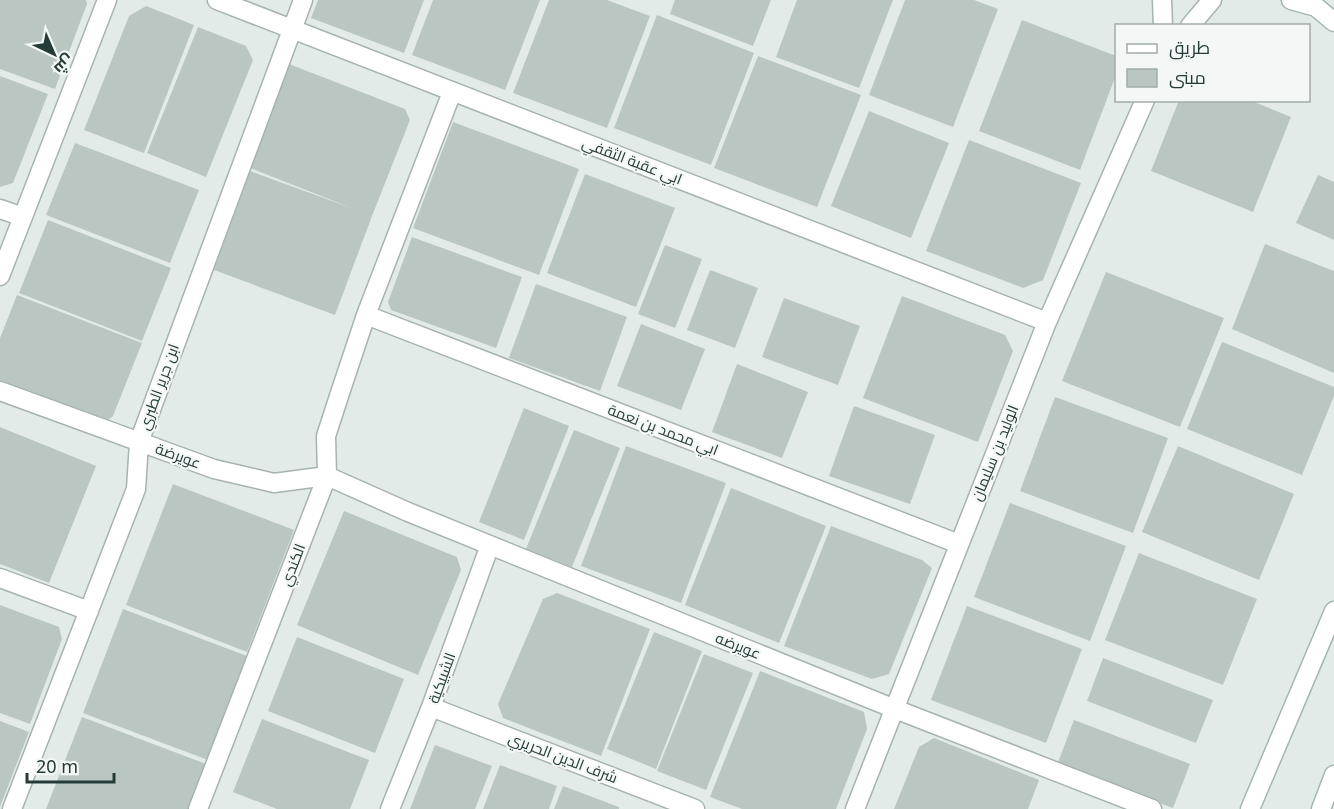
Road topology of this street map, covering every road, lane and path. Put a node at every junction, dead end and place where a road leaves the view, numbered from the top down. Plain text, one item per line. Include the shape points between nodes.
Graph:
1 (107, 0) edge
2 (217, 0) edge
3 (303, 0) edge
4 (1162, 0) edge
5 (1212, 0) edge
6 (1292, 0) edge
7 (1325, 9) edge
8 (1334, 22) edge
9 (1163, 24) edge
10 (1192, 24) edge
11 (292, 30) junction
12 (452, 92) junction
13 (1144, 102) edge
14 (0, 208) edge
15 (23, 217) junction
16 (0, 276) edge
17 (366, 315) junction
18 (1047, 321) junction
19 (0, 391) edge
20 (139, 442) junction
21 (327, 476) junction
22 (959, 544) junction
23 (490, 545) junction
24 (0, 578) edge
25 (89, 611) junction
26 (1334, 611) edge
27 (431, 707) junction
28 (895, 709) junction
29 (1334, 775) edge
30 (12, 809) edge
31 (198, 809) edge
32 (390, 809) edge
33 (695, 809) edge
34 (855, 809) edge
35 (1152, 809) edge
36 (1250, 809) edge
37 (1321, 809) edge

1 - 15 street
2 - 11 street, ابي عقبة الثقفي
3 - 11 street, ابن جرير الطبري
4 - 9 street
5 - 10 street
6 - 7 street
7 - 8 street
11 - 12 street, ابي عقبة الثقفي
11 - 20 street, ابن جرير الطبري
12 - 17 street, الكندي
12 - 18 street, ابي عقبة الثقفي
13 - 18 street, الوليد بن سليمان
14 - 15 street
15 - 16 street
17 - 21 street, الكندي via 326,436
17 - 22 street, ابي محمد بن نعمة
18 - 22 street, الوليد بن سليمان
19 - 20 street, عويرضة
20 - 21 street, عويرضة via 214,469 274,483
20 - 25 street, ابن جرير الطبري via 136,489
21 - 23 street, عويرضه
21 - 31 street, الكندي
22 - 28 street, الوليد بن سليمان
23 - 27 street, الشبيكية
23 - 28 street, عويرضه
24 - 25 street
25 - 30 street, ابن جرير الطبري
26 - 36 street
27 - 32 street, الشبيكية
27 - 33 street, شرف الدين الحريري
28 - 34 street, الوليد بن سليمان
28 - 35 street, عويرضه
29 - 37 street

